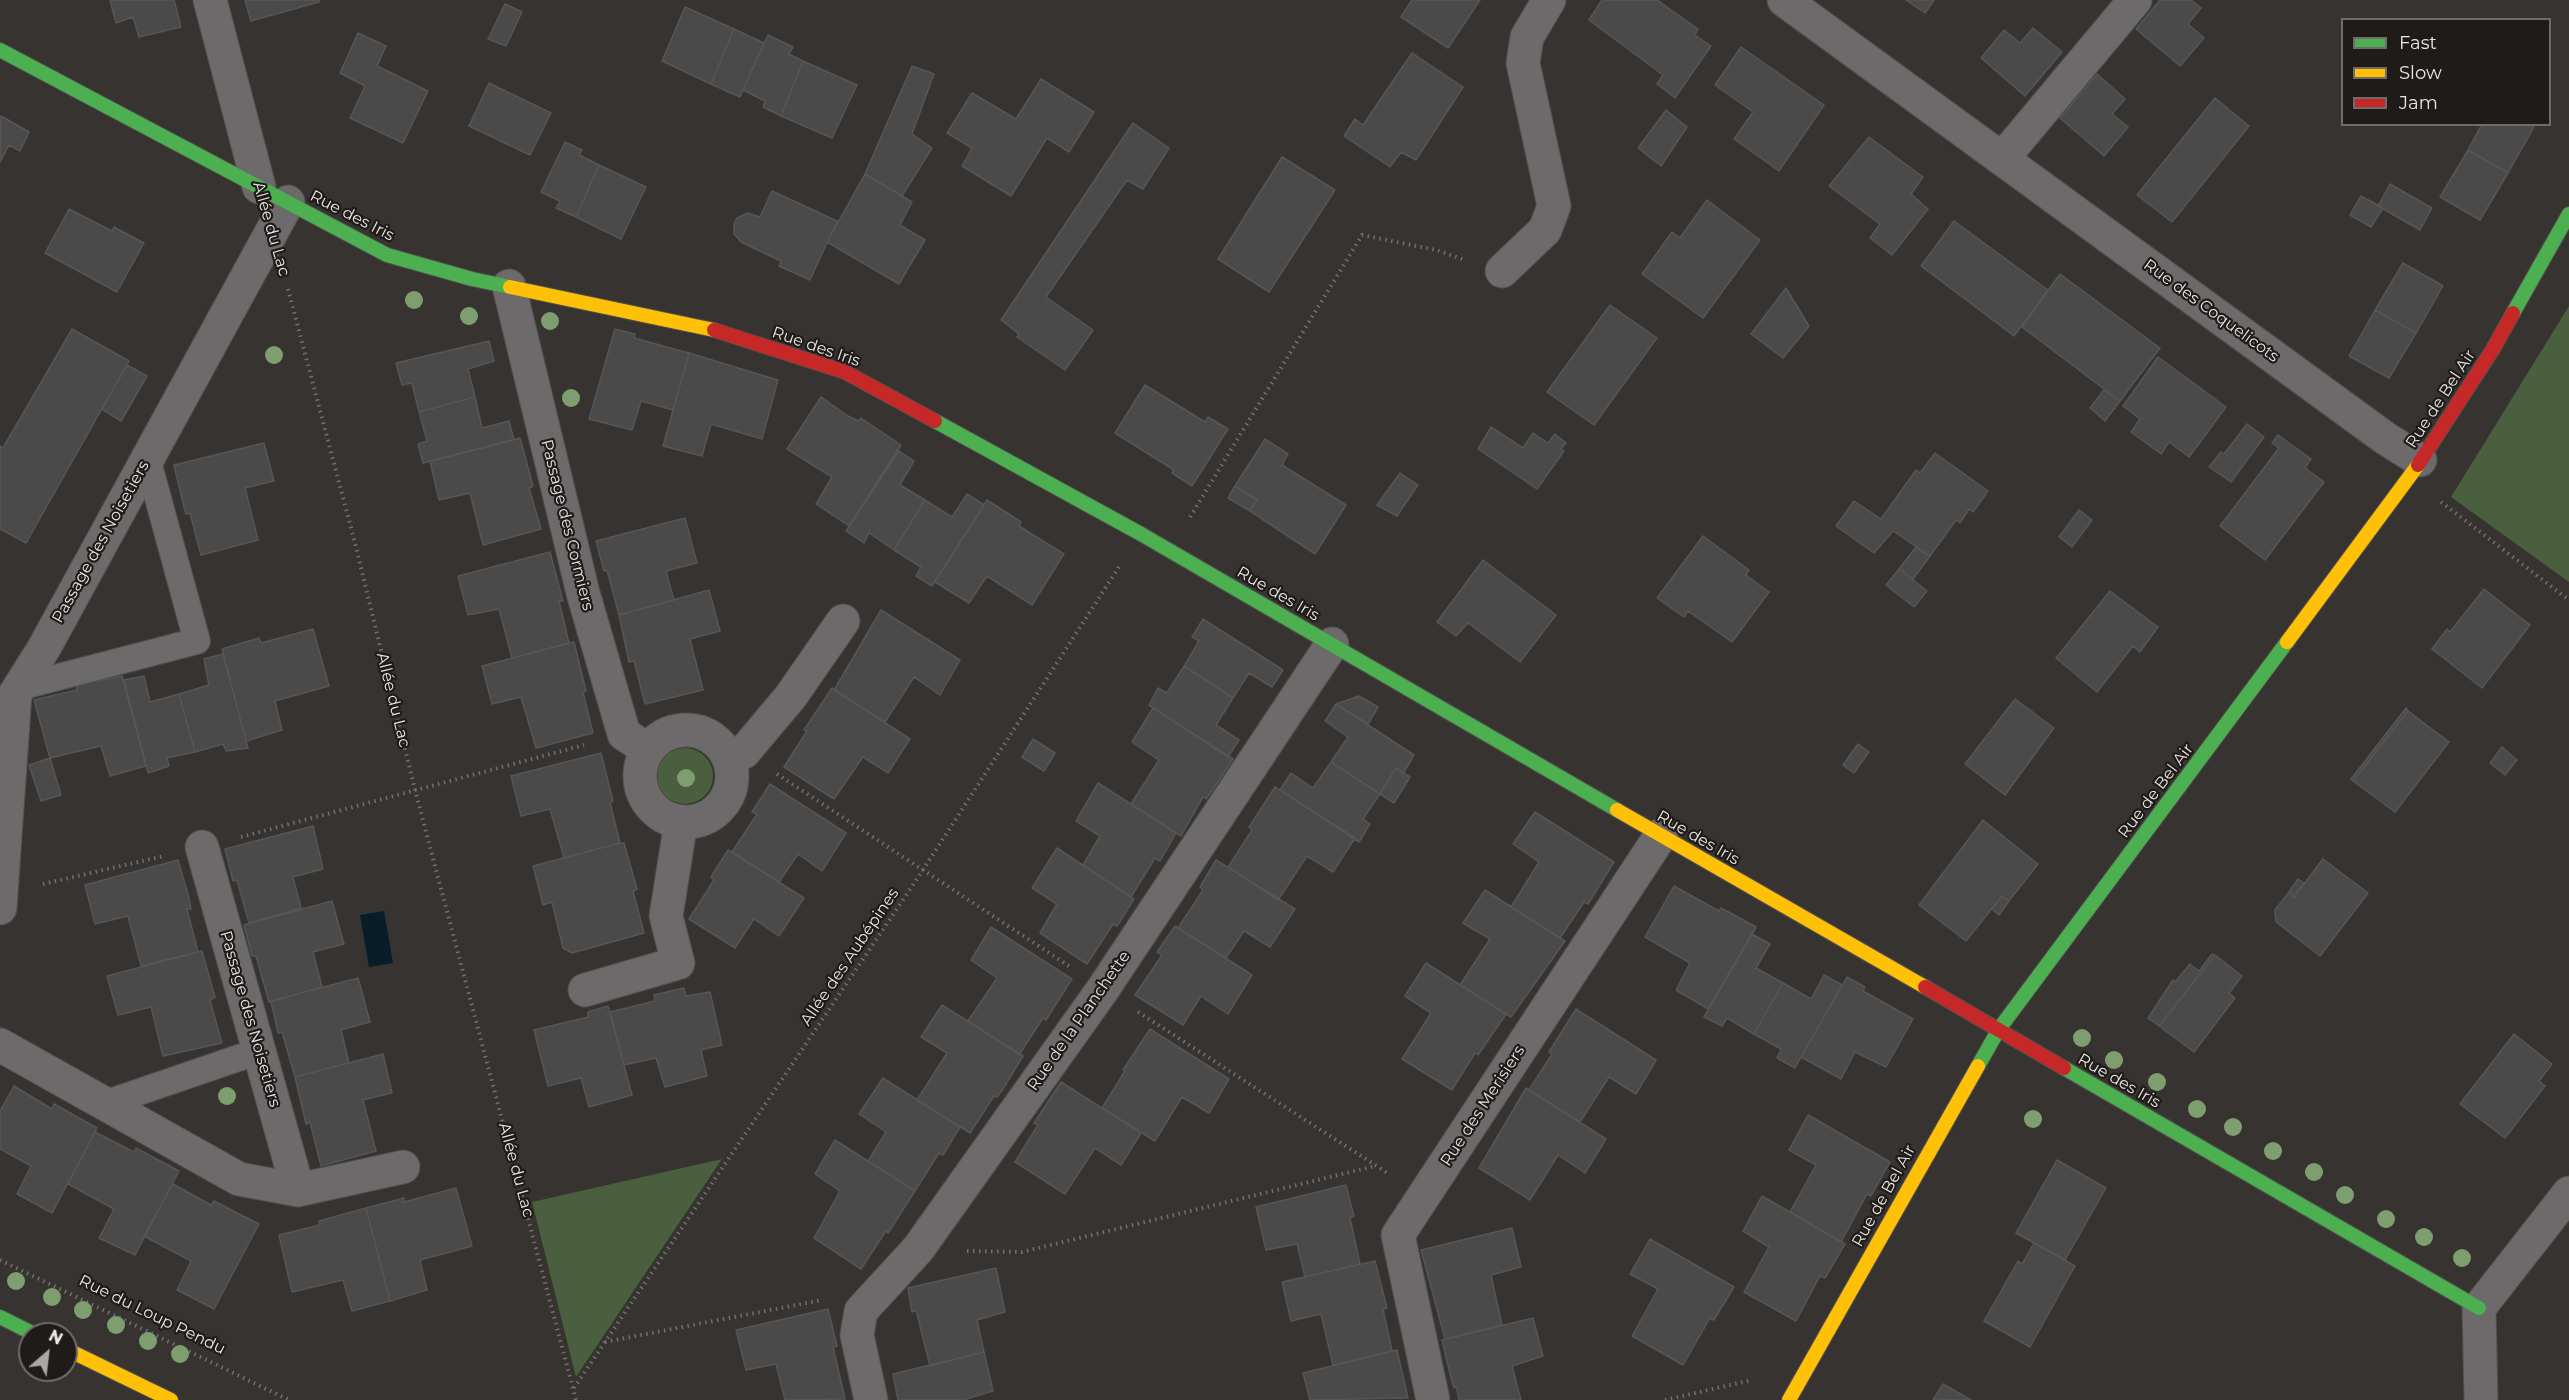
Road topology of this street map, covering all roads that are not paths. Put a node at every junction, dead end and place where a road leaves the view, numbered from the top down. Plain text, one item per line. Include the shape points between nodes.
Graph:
1 (210, 0) edge
2 (1549, 0) edge
3 (1784, 0) edge
4 (2135, 0) edge
5 (0, 50) edge
6 (2002, 159) junction
7 (259, 187) junction
8 (280, 215) junction
9 (2564, 233) edge
10 (1502, 271) road end
11 (509, 286) junction
12 (147, 458) junction
13 (2415, 469) junction
14 (843, 621) dead end
15 (1332, 644) junction
16 (20, 687) junction
17 (636, 742) junction
18 (737, 755) junction
19 (681, 822) junction
20 (1661, 835) junction
21 (202, 847) road end
22 (0, 901) edge
23 (585, 990) dead end
24 (1999, 1029) junction
25 (0, 1045) edge
26 (259, 1051) junction
27 (104, 1104) junction
28 (403, 1167) dead end
29 (298, 1190) junction
30 (2569, 1193) edge
31 (2479, 1308) junction
32 (0, 1317) edge
33 (18, 1326) edge
34 (78, 1355) edge
35 (1791, 1396) edge
36 (171, 1400) edge
37 (871, 1400) edge
38 (1433, 1400) edge
39 (2481, 1400) edge

1 - 7 street, Allée du Lac
2 - 10 street via 1527,37 1523,63 1554,206 1545,230
3 - 6 street, Rue des Coquelicots
4 - 6 street
5 - 7 street, Rue des Iris
6 - 13 street, Rue des Coquelicots via 2385,438
7 - 8 street, Rue des Iris
8 - 11 street, Rue des Iris via 387,255
8 - 12 street, Passage des Noisetiers
9 - 13 street, Rue de Bel Air
11 - 15 street, Rue des Iris via 703,326 845,372
11 - 17 street, Passage des Cormiers via 583,593
12 - 16 street, Passage des Noisetiers
12 - 16 lane via 197,641
13 - 24 street, Rue de Bel Air
14 - 18 street via 791,696
15 - 20 street, Rue des Iris
15 - 37 street, Rue de la Planchette via 1103,989 918,1249 861,1311 857,1335
16 - 22 street, Passage des Noisetiers via 15,694
17 - 18 street via 658,739 670,732 698,731
17 - 19 street via 644,795 653,808
18 - 19 street via 723,804 711,815
19 - 23 street via 666,916 678,963
20 - 24 street, Rue des Iris
20 - 38 street, Rue des Merisiers via 1398,1235
21 - 26 street, Passage des Noisetiers
24 - 31 street, Rue des Iris
24 - 35 street, Rue de Bel Air
25 - 27 street
26 - 27 lane
26 - 29 street, Passage des Noisetiers
27 - 29 street via 239,1179
28 - 29 street
30 - 31 street
31 - 39 street
32 - 33 street
34 - 36 street

